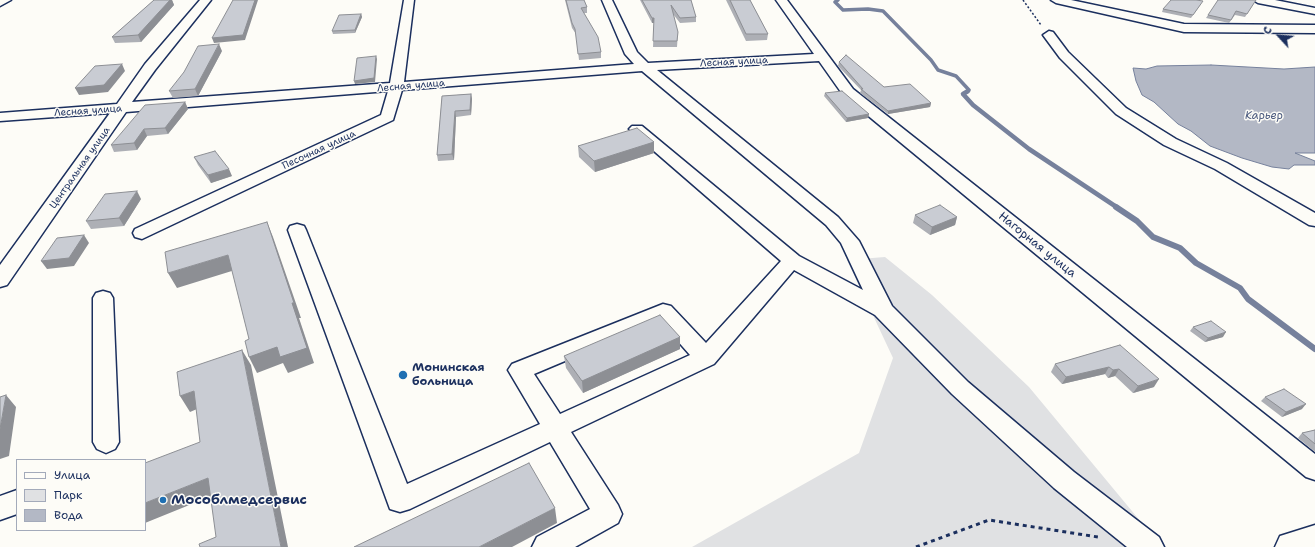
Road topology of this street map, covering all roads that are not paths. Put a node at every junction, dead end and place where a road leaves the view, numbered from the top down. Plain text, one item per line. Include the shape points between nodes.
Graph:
1 (6, 0) edge
2 (206, 0) edge
3 (409, 0) edge
4 (607, 0) edge
5 (781, 0) edge
6 (1056, 0) edge
7 (1258, 0) edge
8 (0, 3) edge
9 (1315, 11) edge
10 (1315, 29) edge
11 (1048, 35) road end
12 (822, 57) junction
13 (645, 67) junction
14 (396, 87) junction
15 (122, 108) junction
16 (0, 117) edge
17 (637, 129) edge
18 (1315, 222) edge
19 (297, 230) dead end
20 (142, 233) dead end
21 (792, 260) junction
22 (0, 280) edge
23 (103, 298) dead end
24 (883, 310) junction
25 (706, 358) junction
26 (556, 427) junction
27 (106, 442) dead end
28 (1315, 469) edge
29 (16, 502) edge
30 (0, 508) edge
31 (1315, 540) edge
32 (547, 547) edge
33 (1149, 547) edge
34 (1290, 547) edge

1 - 8 street
2 - 15 street, Центральная улица via 150,67
3 - 14 street, Песочная улица
4 - 13 street via 631,54
5 - 12 street, Нагорная улица
6 - 10 street via 1184,28
7 - 9 street
11 - 18 street via 1064,55 1121,111 1170,142 1221,166
12 - 13 street, Лесная улица
12 - 28 street, Нагорная улица via 848,92
13 - 14 street, Лесная улица
13 - 24 street via 832,221 850,241
14 - 15 street, Лесная улица
14 - 20 street, Песочная улица via 388,117
15 - 16 street, Лесная улица
15 - 22 street, Центральная улица
17 - 21 street
19 - 26 street via 400,500
21 - 24 street
21 - 25 street
23 - 27 street
24 - 33 street via 960,388 1064,480
25 - 26 street
25 - 26 street via 663,311 520,370
26 - 32 street via 608,514
29 - 30 street
31 - 34 main road

